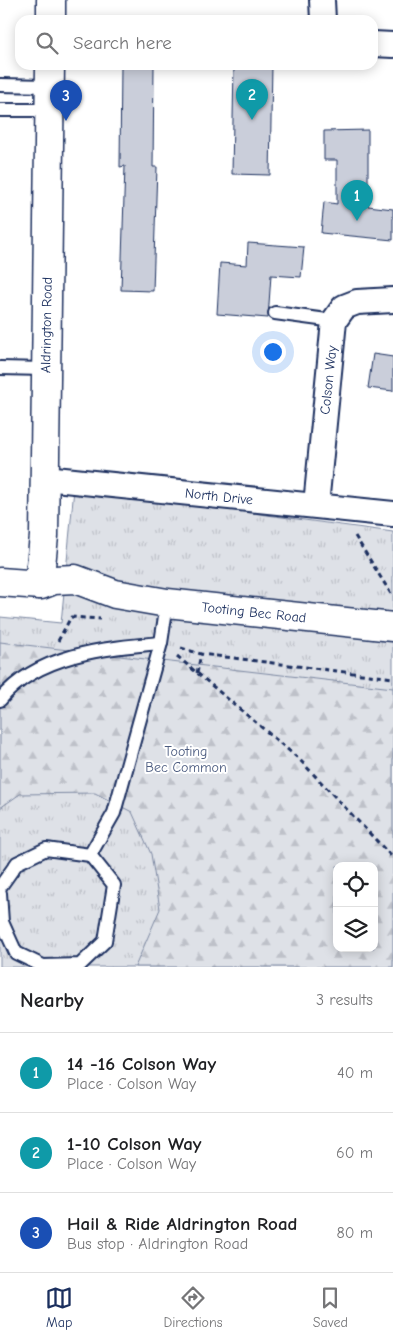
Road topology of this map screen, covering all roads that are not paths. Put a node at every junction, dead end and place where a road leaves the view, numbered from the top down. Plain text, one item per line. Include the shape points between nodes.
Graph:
1 (51, 0) edge
2 (322, 0) edge
3 (51, 15) edge
4 (323, 15) edge
5 (378, 44) edge
6 (393, 44) edge
7 (0, 86) edge
8 (50, 87) edge
9 (0, 110) edge
10 (393, 300) edge
11 (275, 313) dead end
12 (334, 321) junction
13 (0, 368) edge
14 (45, 369) junction
15 (45, 478) junction
16 (327, 507) junction
17 (393, 514) edge
18 (0, 582) edge
19 (40, 585) junction
20 (167, 603) junction
21 (393, 627) edge
22 (161, 643) junction
23 (0, 700) edge
24 (90, 855) junction
25 (0, 887) edge
26 (0, 893) edge
27 (0, 904) edge

1 - 3 main road
2 - 4 street
5 - 6 street
7 - 8 lane
8 - 9 lane
8 - 14 main road, Aldrington Road
10 - 12 street via 358,302 344,307
11 - 12 lane
12 - 16 street, Colson Way
13 - 14 lane
14 - 15 main road, Aldrington Road
15 - 16 street, North Drive
15 - 19 main road, Aldrington Road
16 - 17 street, North Drive
18 - 19 main road, Tooting Bec Road
19 - 20 main road, Tooting Bec Road via 54,580 75,579 115,594
20 - 21 main road, Tooting Bec Road
20 - 22 lane
22 - 23 lane via 111,647 44,665
22 - 24 lane via 114,812
24 - 25 lane via 46,849 17,863
24 - 27 lane via 114,885 105,941 80,965 43,966 16,953 2,922
26 - 27 lane

